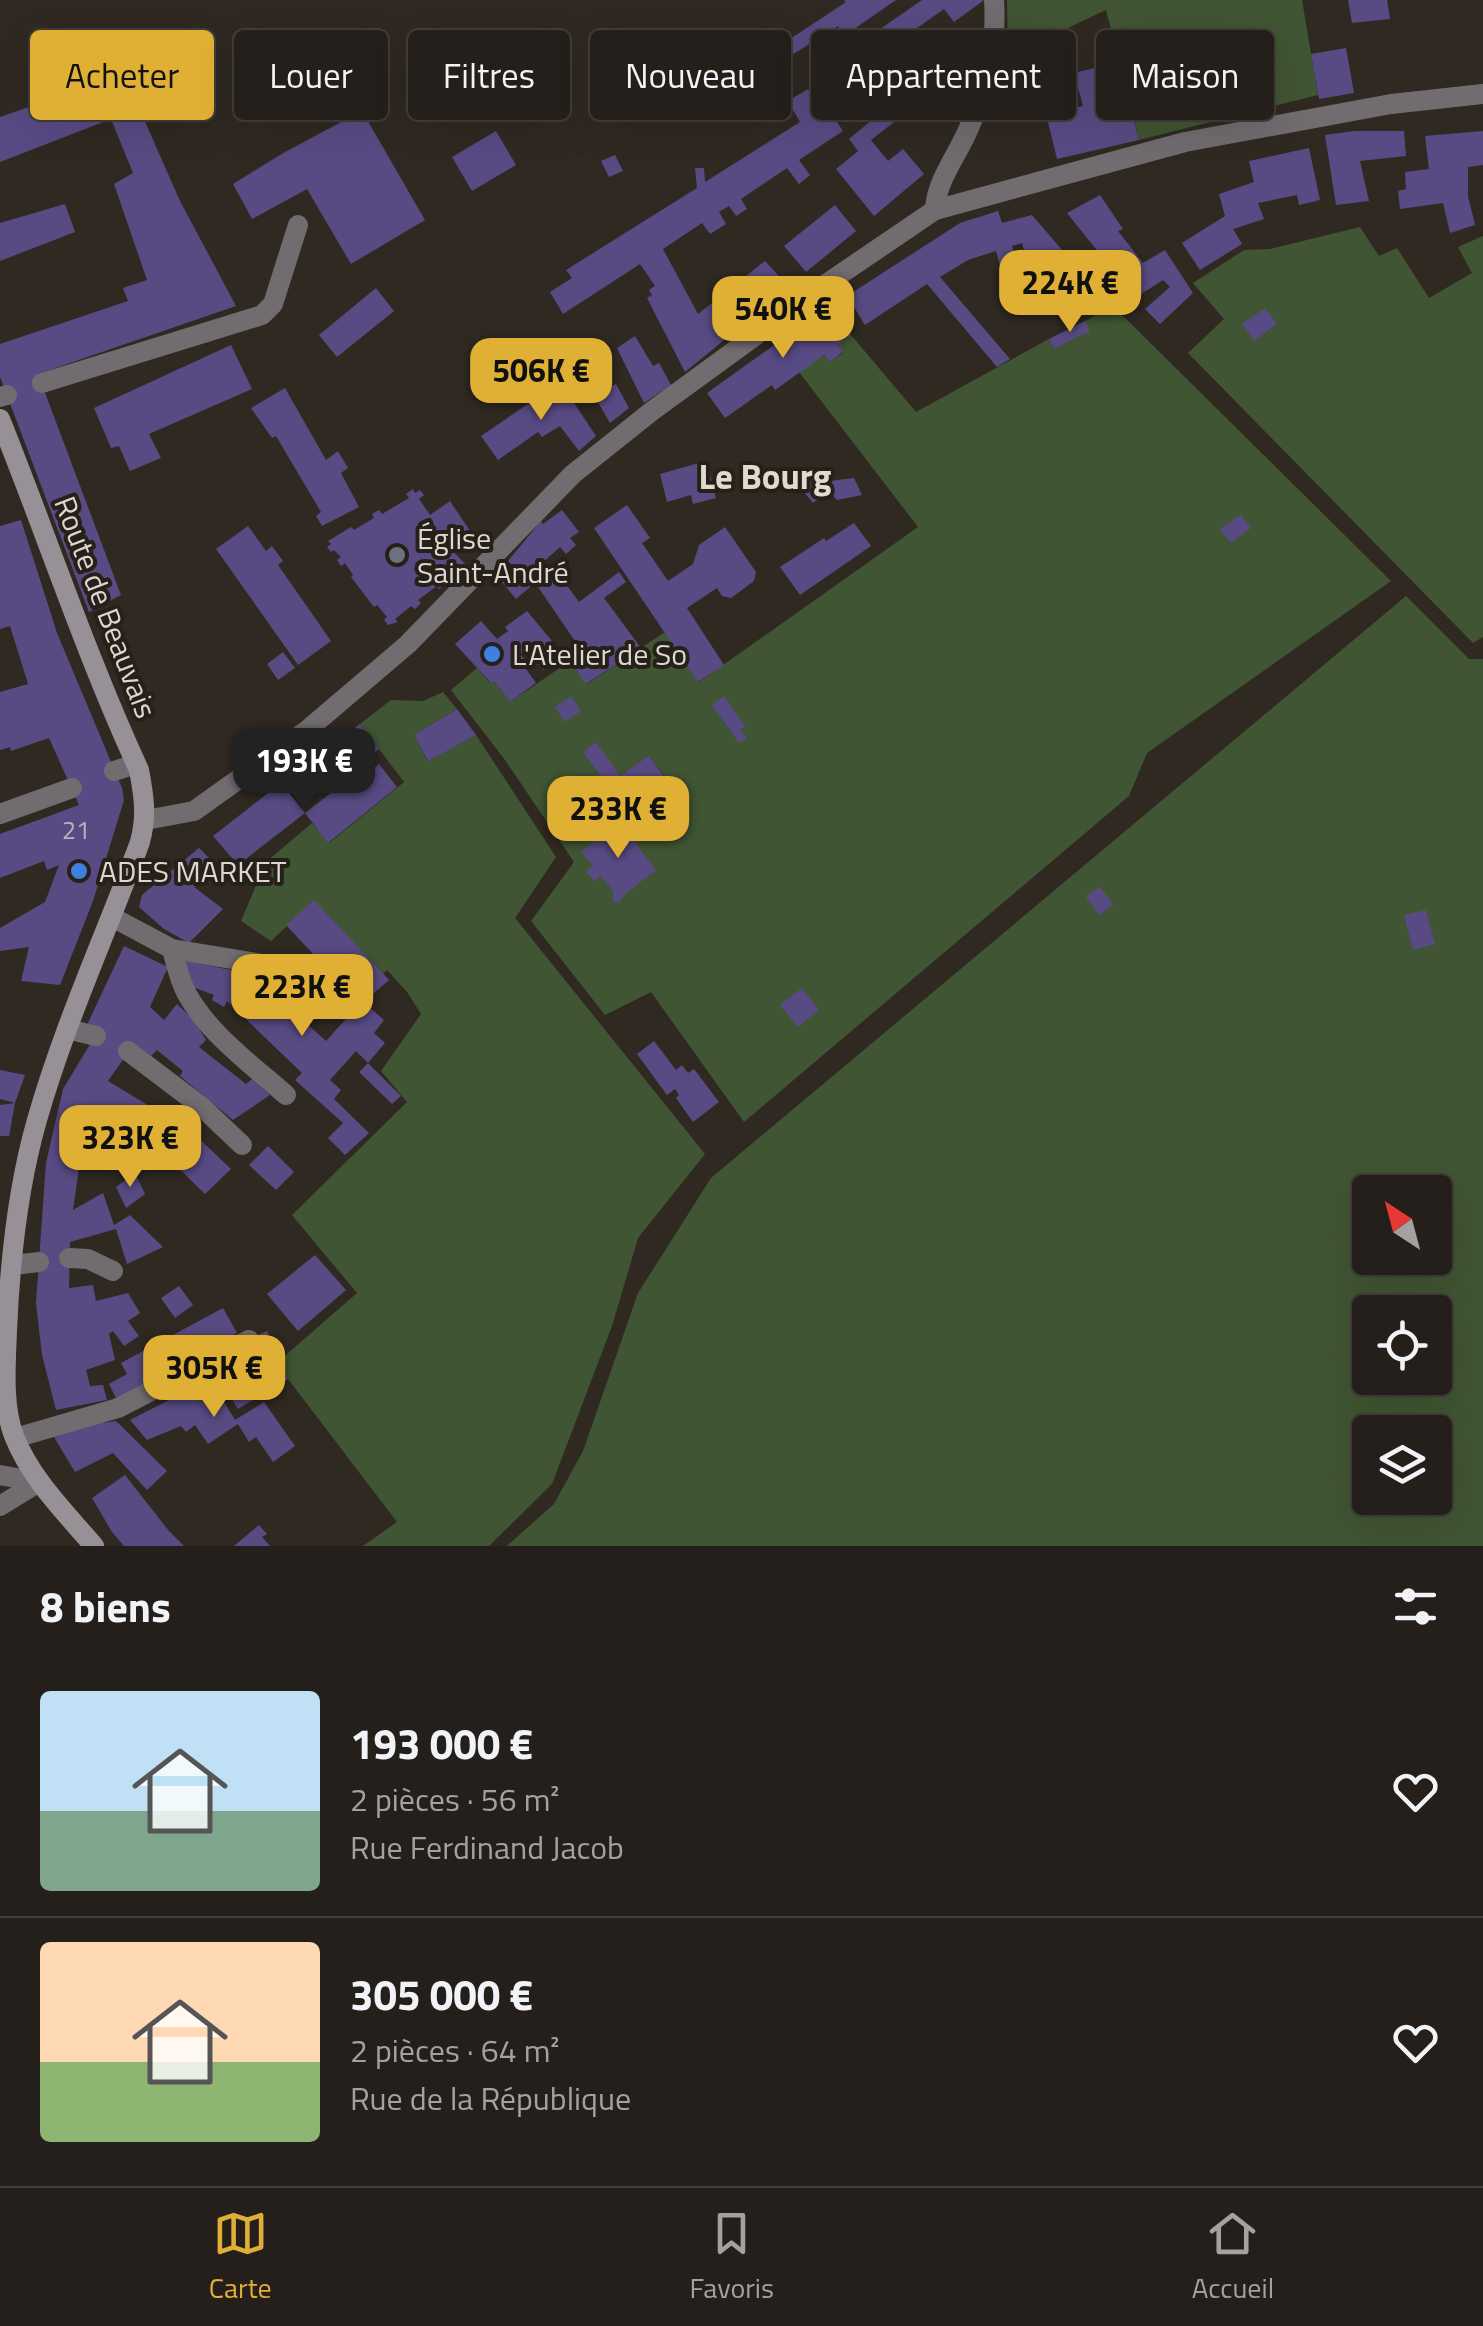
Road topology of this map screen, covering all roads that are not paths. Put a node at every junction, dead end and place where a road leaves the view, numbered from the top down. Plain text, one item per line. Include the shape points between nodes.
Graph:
1 (994, 0) edge
2 (1483, 94) edge
3 (936, 210) junction
4 (298, 225) dead end
5 (42, 383) dead end
6 (0, 418) edge
7 (136, 764) junction
8 (114, 772) dead end
9 (72, 788) dead end
10 (0, 814) edge
11 (146, 820) junction
12 (112, 917) junction
13 (172, 949) junction
14 (268, 965) dead end
15 (68, 1029) junction
16 (96, 1036) dead end
17 (128, 1052) dead end
18 (286, 1095) dead end
19 (85, 1126) dead end
20 (242, 1145) dead end
21 (133, 1161) dead end
22 (69, 1258) dead end
23 (39, 1262) dead end
24 (13, 1265) junction
25 (114, 1272) dead end
26 (249, 1340) dead end
27 (3, 1357) edge
28 (15, 1438) junction
29 (0, 1475) edge
30 (39, 1482) junction
31 (0, 1506) edge
32 (94, 1546) edge

1 - 3 street via 992,64 939,187
2 - 3 street via 1185,142
3 - 11 street via 573,474 408,644 306,731 194,812
4 - 5 street via 273,304 262,314
6 - 7 main road, Route de Beauvais
7 - 8 street
7 - 11 main road, Route de Beauvais
9 - 10 street
11 - 12 main road
12 - 13 street
12 - 15 main road
13 - 14 street
13 - 18 street via 198,1010
15 - 16 street
15 - 24 main road via 49,1111 29,1152
17 - 20 street
19 - 21 street via 124,1148
22 - 25 street
23 - 24 street
24 - 27 main road
26 - 28 street via 118,1408
27 - 28 main road
28 - 30 main road
29 - 30 street
30 - 31 street
30 - 32 main road

